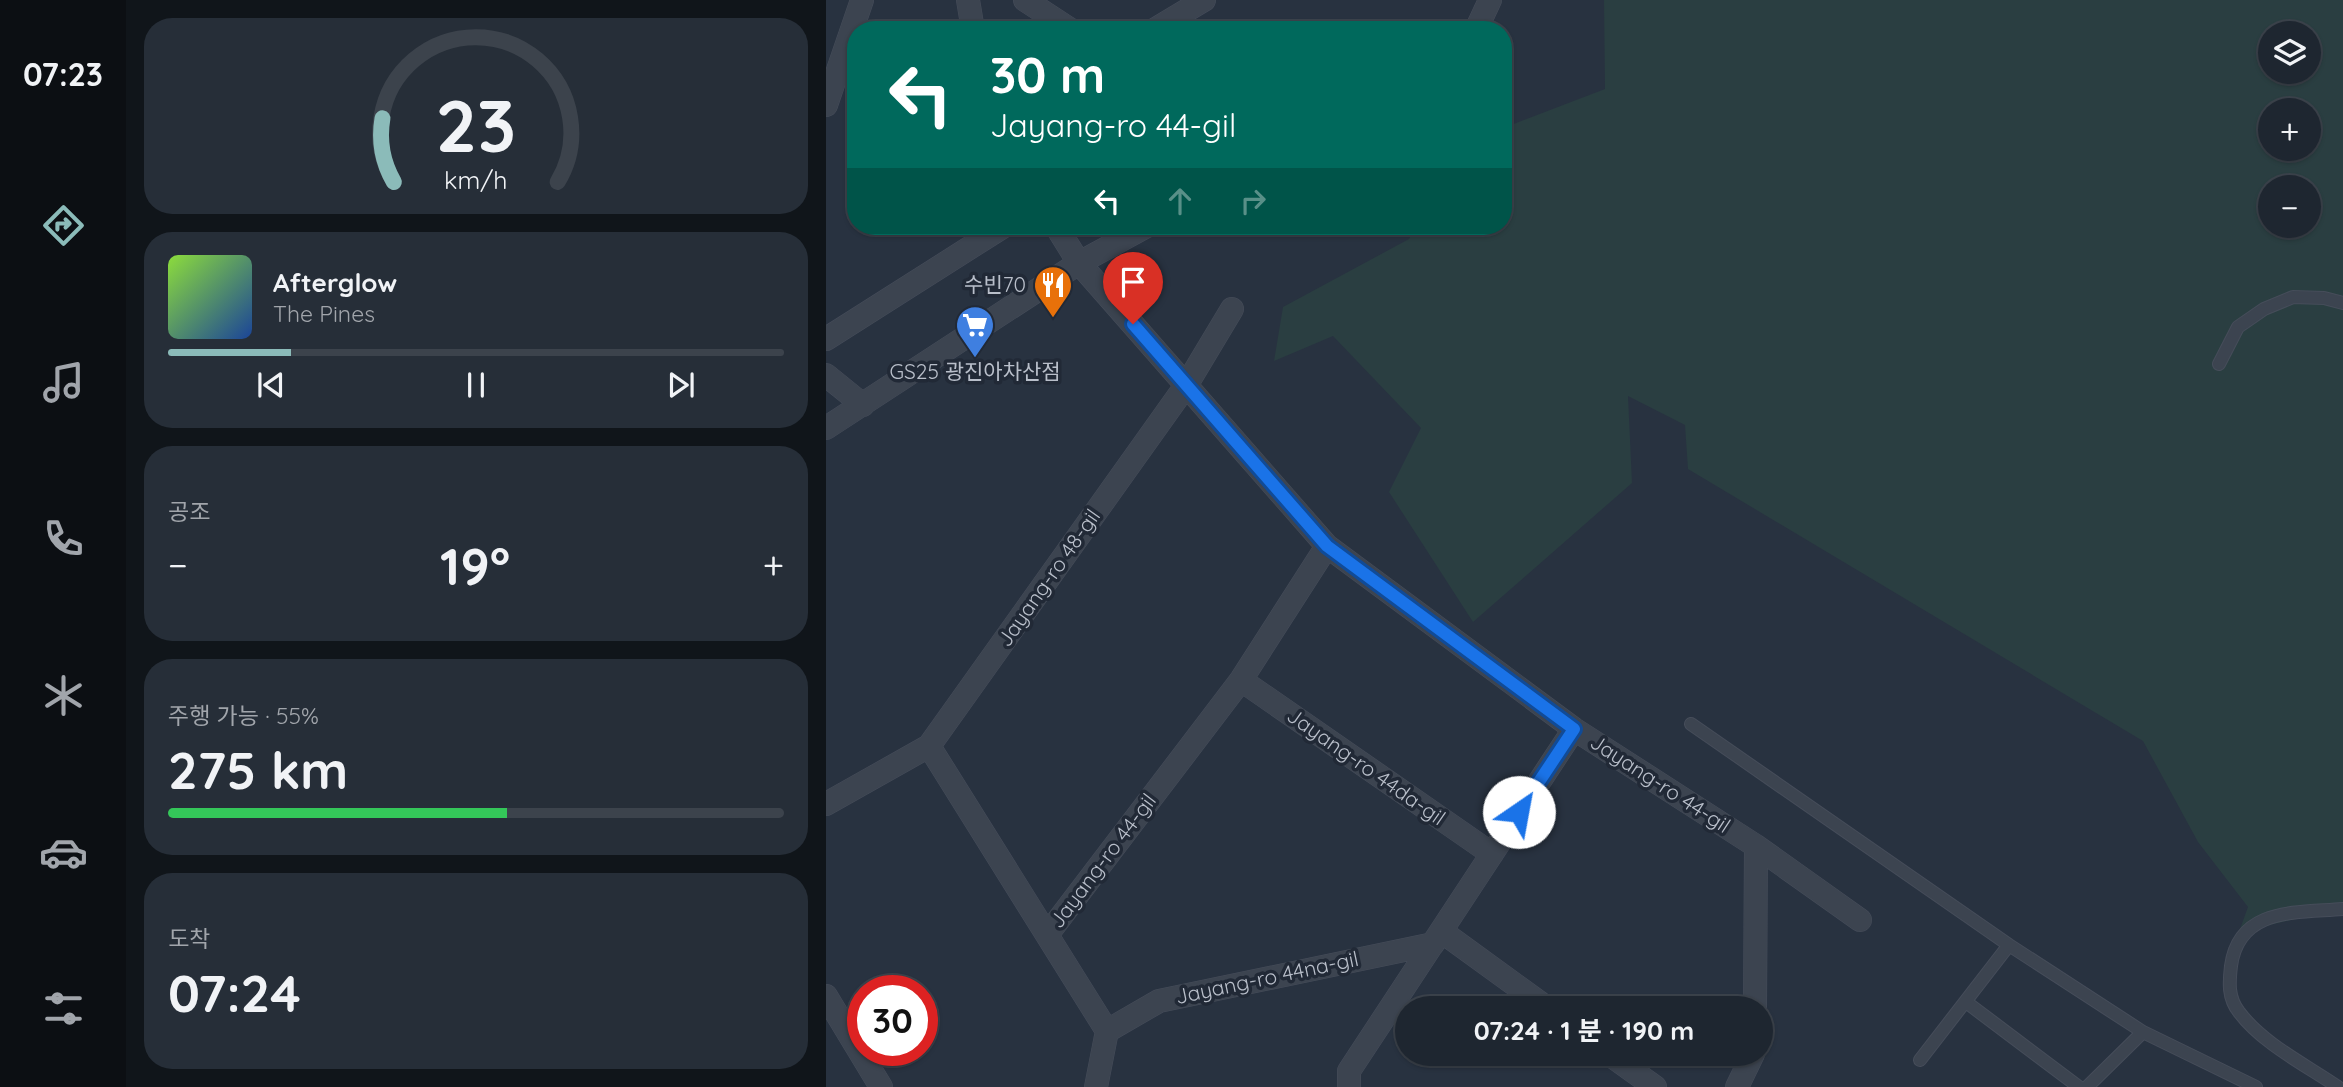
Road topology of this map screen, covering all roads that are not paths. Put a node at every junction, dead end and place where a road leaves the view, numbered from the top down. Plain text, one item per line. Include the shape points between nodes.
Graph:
1 (862, 0) edge
2 (968, 0) edge
3 (1025, 0) edge
4 (1204, 0) edge
5 (1490, 0) edge
6 (855, 21) edge
7 (972, 21) edge
8 (1057, 21) edge
9 (1169, 21) edge
10 (1480, 21) edge
11 (847, 44) edge
12 (826, 105) edge
13 (990, 235) edge
14 (1062, 235) edge
15 (1130, 235) edge
16 (1079, 263) junction
17 (2343, 303) edge
18 (1232, 309) dead end
19 (826, 339) edge
20 (2219, 364) dead end
21 (826, 374) edge
22 (1187, 384) junction
23 (863, 405) junction
24 (826, 428) edge
25 (1327, 546) junction
26 (1241, 680) junction
27 (1691, 724) dead end
28 (1574, 729) junction
29 (929, 746) junction
30 (826, 804) edge
31 (1756, 846) junction
32 (1492, 854) junction
33 (2343, 909) edge
34 (1860, 920) dead end
35 (1048, 935) junction
36 (1437, 937) junction
37 (2009, 945) junction
38 (826, 996) edge
39 (1528, 996) edge
40 (1755, 996) edge
41 (1966, 1002) junction
42 (1107, 1031) junction
43 (2143, 1032) junction
44 (1920, 1060) dead end
45 (1626, 1066) edge
46 (1748, 1066) edge
47 (881, 1087) edge
48 (1096, 1087) edge
49 (1349, 1087) edge
50 (1655, 1087) edge
51 (1737, 1087) edge
52 (2079, 1087) edge
53 (2087, 1087) edge
54 (2256, 1087) edge
55 (2338, 1087) edge

1 - 6 street
2 - 7 street
3 - 8 street
4 - 9 street
5 - 10 street
11 - 12 street
13 - 19 street
14 - 16 street, Jayang-ro 44-gil
15 - 16 street
16 - 22 street, Jayang-ro 44-gil
16 - 23 street
17 - 20 lane via 2293,297 2264,309 2238,327
18 - 22 street, Jayang-ro 48-gil
21 - 23 street
22 - 25 street, Jayang-ro 44-gil
22 - 29 street, Jayang-ro 48-gil
23 - 24 street
25 - 26 street, Jayang-ro 44-gil
25 - 28 street, Jayang-ro 44-gil
26 - 32 street, Jayang-ro 44da-gil
26 - 35 street, Jayang-ro 44-gil
27 - 37 lane
28 - 31 street, Jayang-ro 44-gil
28 - 32 street
29 - 30 street, Jayang-ro 48-gil
29 - 35 street
31 - 34 street, Jayang-ro 44-gil
31 - 40 street
32 - 36 street
33 - 55 lane via 2257,922 2238,939 2229,981 2232,1001 2255,1028
35 - 42 street
36 - 39 street
36 - 42 street, Jayang-ro 44na-gil via 1159,1001
36 - 49 street via 1349,1071
37 - 41 lane
37 - 43 lane
38 - 47 street
41 - 44 lane
41 - 52 lane
42 - 48 street
43 - 53 lane
43 - 54 lane
45 - 50 street
46 - 51 street

